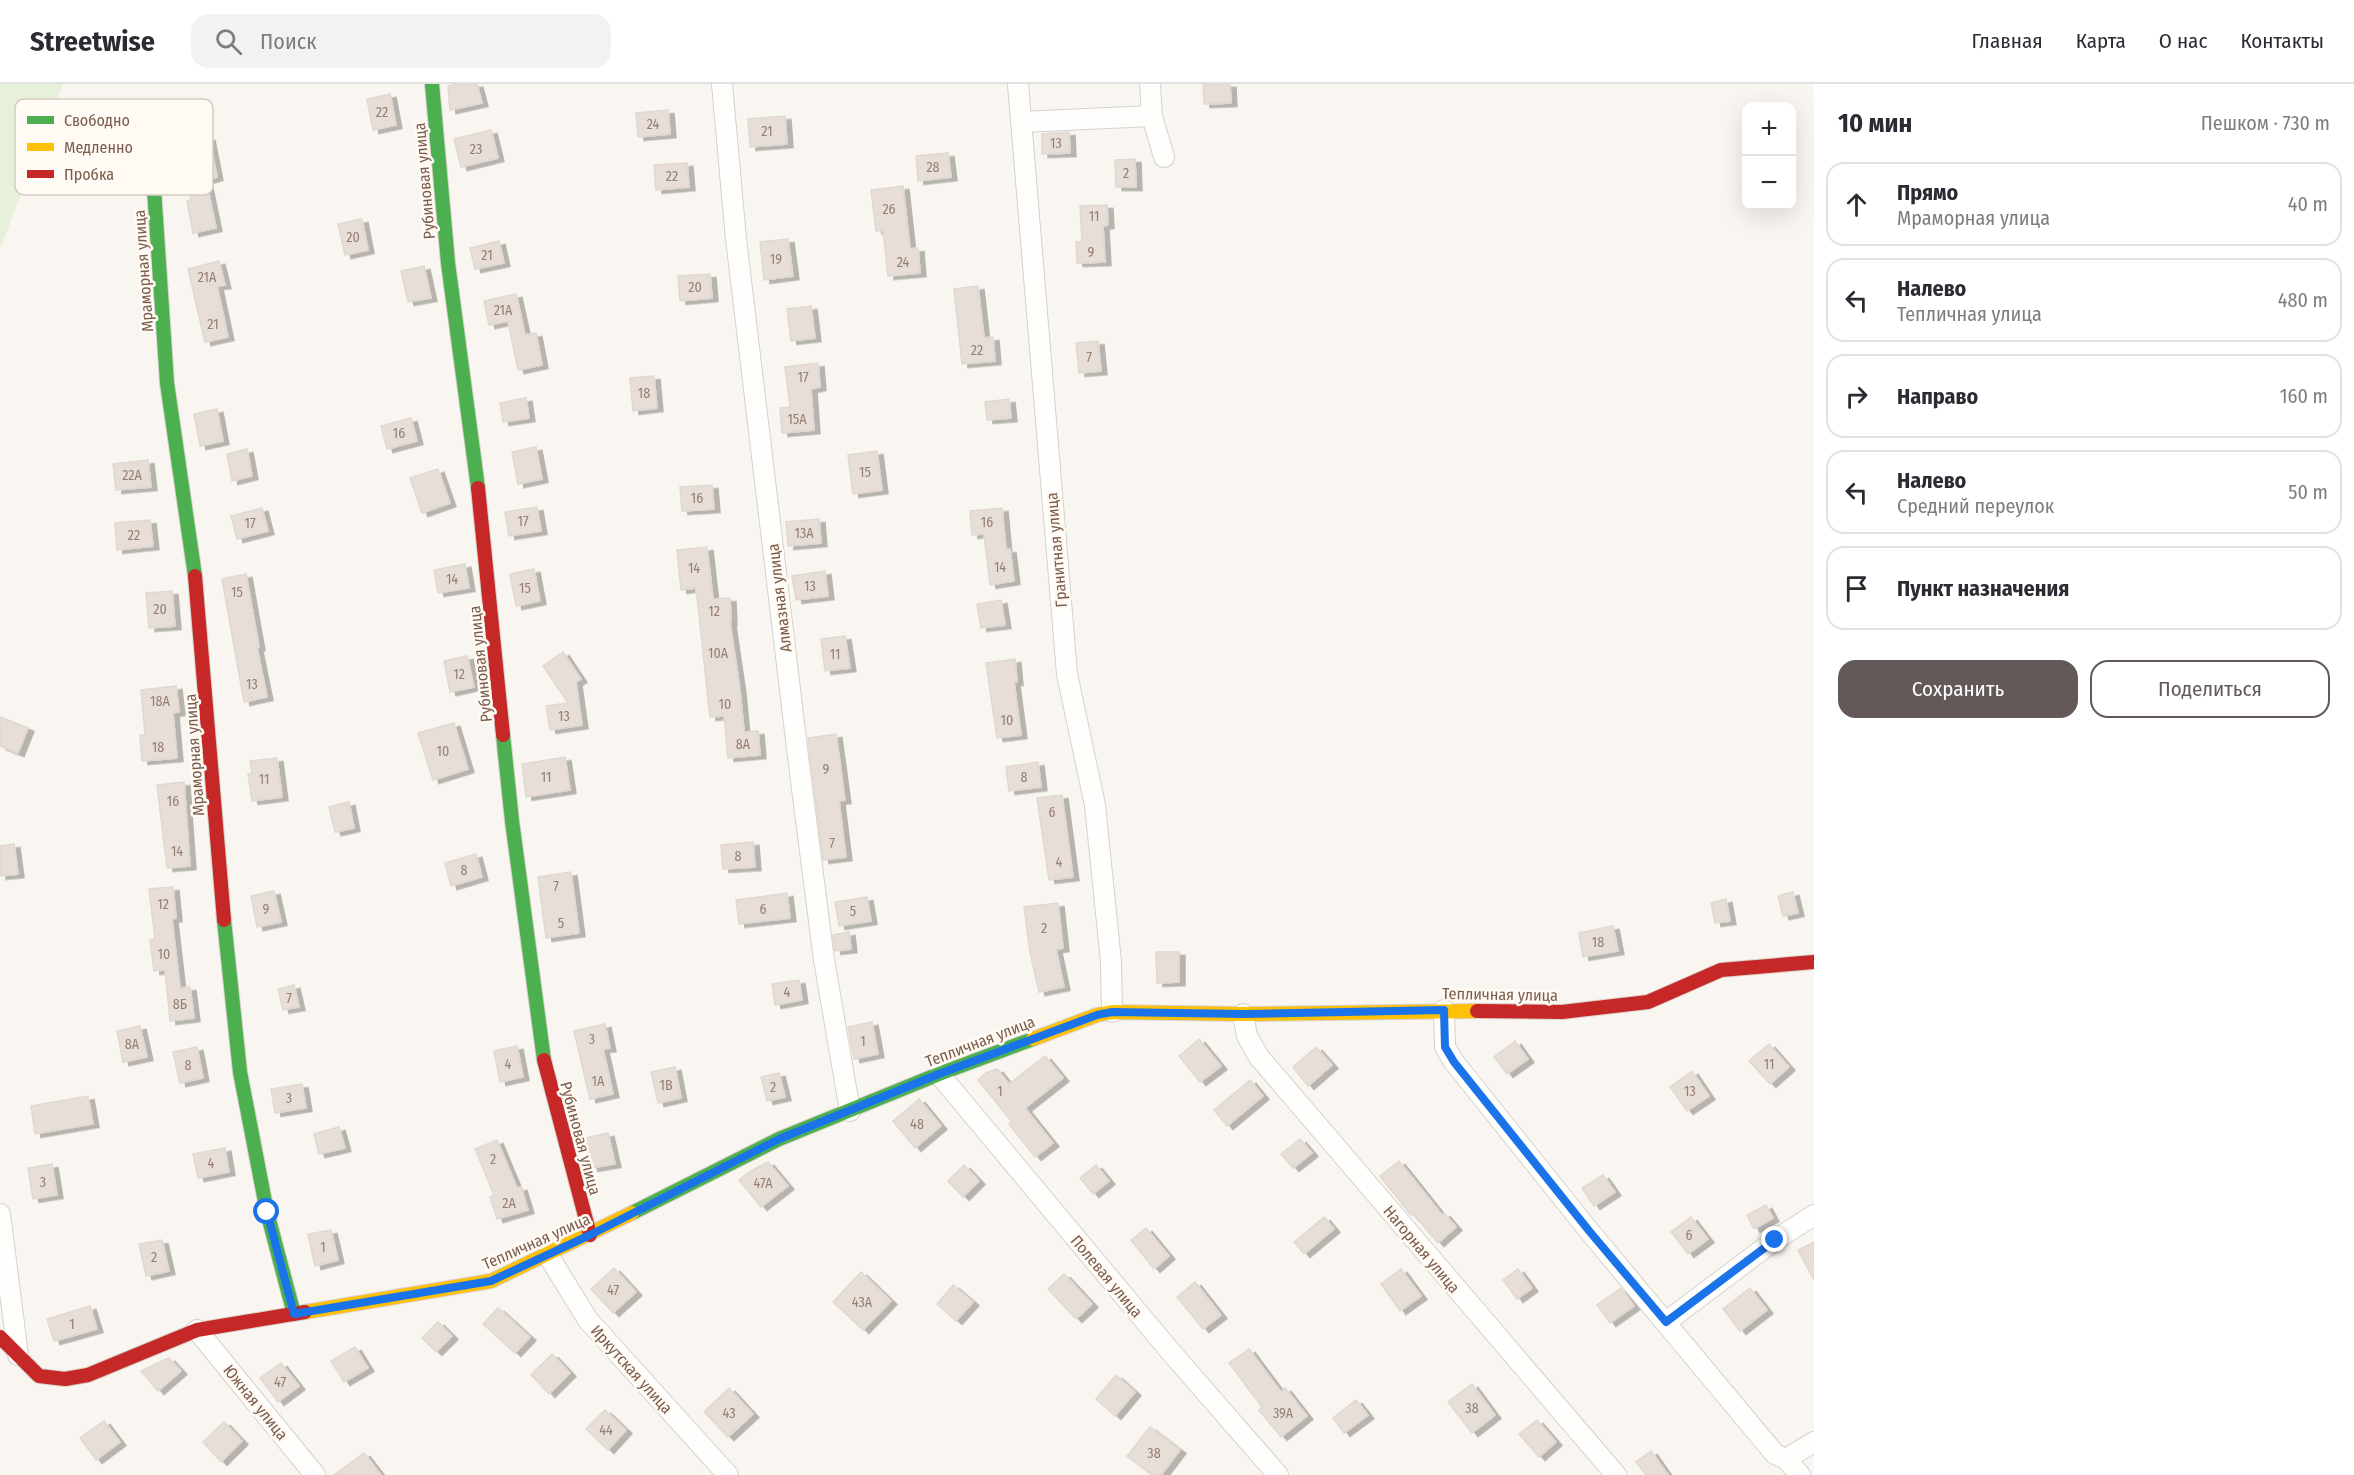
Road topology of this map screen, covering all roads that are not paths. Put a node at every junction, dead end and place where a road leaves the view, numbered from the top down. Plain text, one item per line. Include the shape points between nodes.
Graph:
1 (432, 84) edge
2 (722, 84) edge
3 (1018, 84) edge
4 (1150, 84) edge
5 (1152, 116) junction
6 (1021, 122) junction
7 (1164, 157) dead end
8 (154, 195) edge
9 (1814, 962) edge
10 (1444, 1010) junction
11 (1112, 1012) junction
12 (1244, 1014) junction
13 (939, 1074) junction
14 (850, 1111) junction
15 (0, 1214) edge
16 (1814, 1215) edge
17 (590, 1235) junction
18 (548, 1255) junction
19 (294, 1314) junction
20 (1666, 1322) junction
21 (197, 1330) junction
22 (0, 1337) edge
23 (18, 1355) junction
24 (1814, 1442) edge
25 (1786, 1459) junction
26 (315, 1475) edge
27 (728, 1475) edge
28 (1278, 1475) edge
29 (1616, 1475) edge
30 (1800, 1475) edge

1 - 17 street, Рубиновая улица via 448,263 478,487 512,821 543,1055
2 - 14 street, Алмазная улица via 736,239 800,773 824,960
3 - 6 street, Гранитная улица
4 - 5 street
5 - 6 street
5 - 7 street
6 - 11 street, Гранитная улица via 1067,674 1095,805 1111,962
8 - 19 street, Мраморная улица via 167,383 197,588 222,906 240,1072 267,1212
9 - 10 street, Тепличная улица via 1721,970 1648,1002 1562,1012
10 - 12 street, Тепличная улица
10 - 20 street via 1445,1047 1454,1062
11 - 12 street, Тепличная улица
11 - 13 street, Тепличная улица
12 - 29 street, Нагорная улица via 1247,1036 1259,1058
13 - 14 street, Тепличная улица
13 - 28 street, Полевая улица
14 - 17 street, Тепличная улица via 779,1139
15 - 23 street
16 - 20 street
17 - 18 street, Тепличная улица
18 - 19 street, Тепличная улица via 491,1281
18 - 27 street, Иркутская улица via 588,1320
19 - 21 street, Тепличная улица
20 - 25 street via 1775,1454
21 - 23 street, Тепличная улица via 88,1375 64,1379 39,1376
21 - 26 street, Южная улица
22 - 23 street, Тепличная улица
24 - 25 street
25 - 30 street

